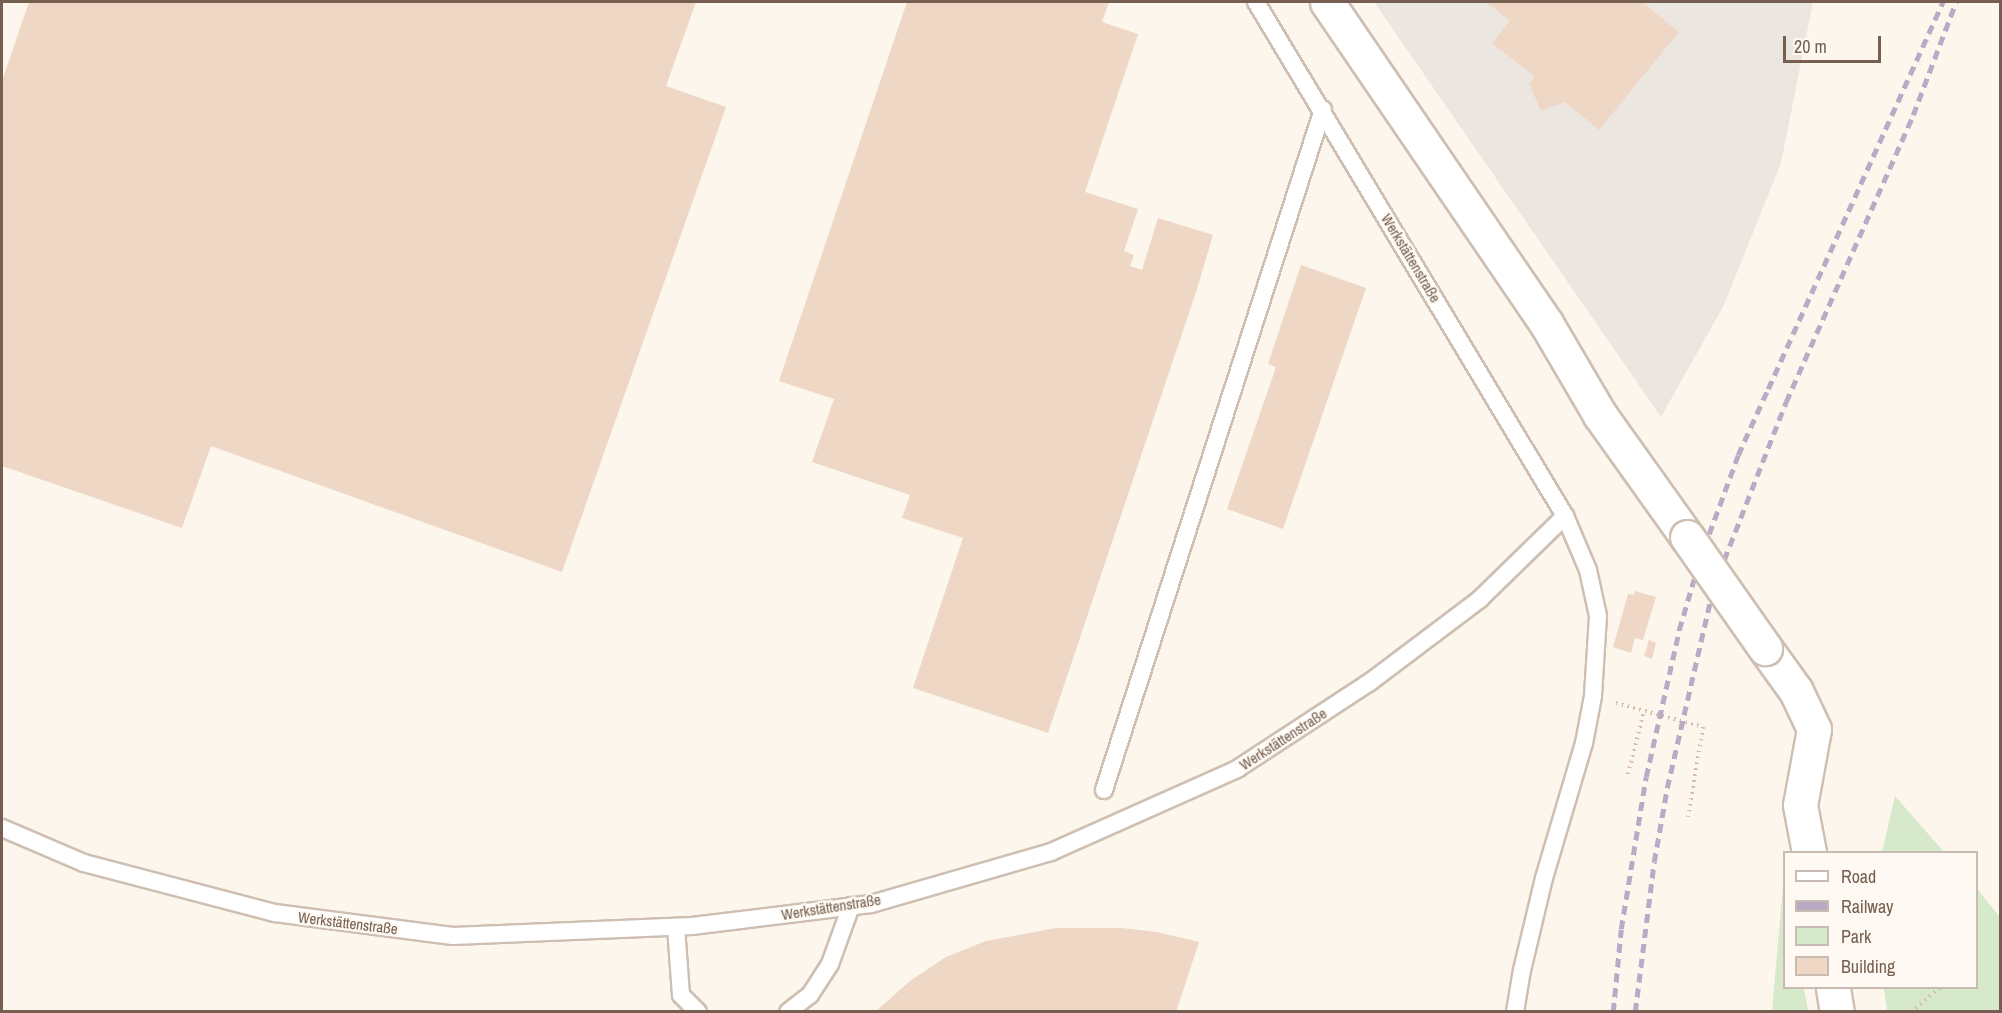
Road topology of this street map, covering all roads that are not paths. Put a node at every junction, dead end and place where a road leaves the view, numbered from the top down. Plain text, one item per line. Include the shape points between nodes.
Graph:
1 (1256, 2) edge
2 (1327, 2) edge
3 (1323, 109) junction
4 (1564, 516) junction
5 (1104, 790) dead end
6 (2, 828) edge
7 (1809, 851) edge
8 (850, 906) junction
9 (676, 927) junction
10 (1833, 989) edge
11 (698, 1011) edge
12 (788, 1011) edge
13 (1515, 1011) edge
14 (1837, 1011) edge

1 - 3 lane, Werkstättenstraße
2 - 7 street, bridge via 1546,323 1600,415 1796,691 1814,729 1800,805
3 - 4 lane, Werkstättenstraße
3 - 5 lane
4 - 8 lane, Werkstättenstraße via 1480,599 1370,682 1237,769 1051,852 871,904
4 - 13 lane, Werkstättenstraße via 1588,570 1598,616 1593,696 1584,743 1544,878
6 - 9 lane, Werkstättenstraße via 84,862 275,913 453,936
8 - 9 lane, Werkstättenstraße
8 - 12 lane via 830,964 810,995
9 - 11 lane via 681,995
10 - 14 street

